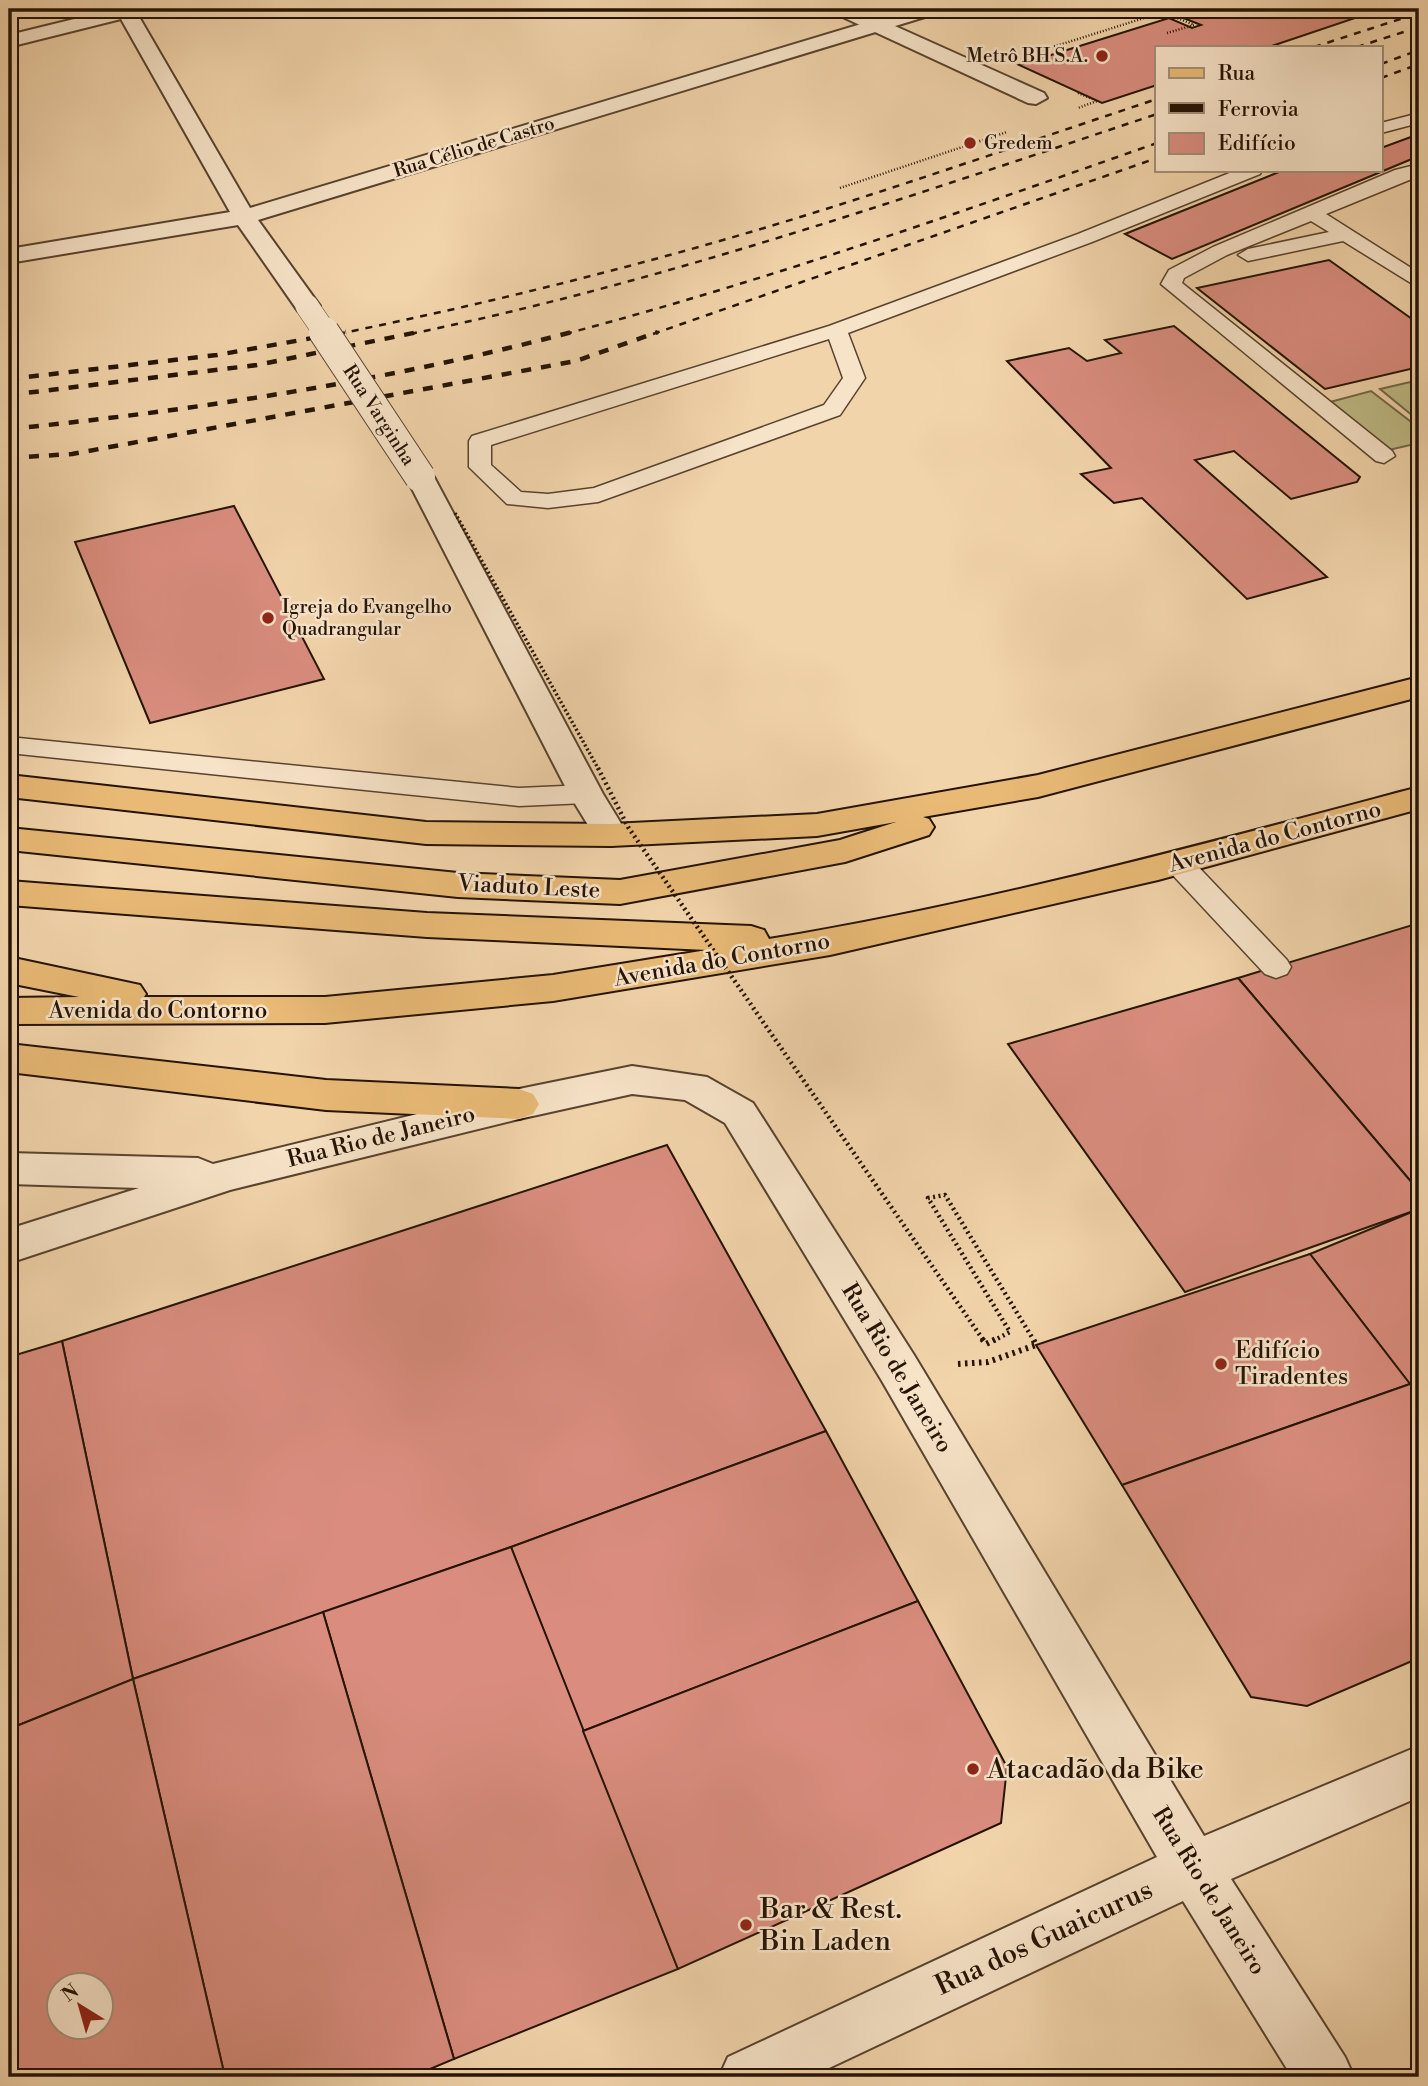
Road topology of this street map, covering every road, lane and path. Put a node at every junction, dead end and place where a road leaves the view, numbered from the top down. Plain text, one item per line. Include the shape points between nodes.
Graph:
1 (841, 9) edge
2 (931, 9) edge
3 (1173, 9) edge
4 (131, 10) edge
5 (876, 25) junction
6 (1167, 33) dead end
7 (9, 41) edge
8 (1036, 97) dead end
9 (1419, 118) edge
10 (1382, 128) edge
11 (1419, 170) edge
12 (1248, 172) edge
13 (1312, 213) junction
14 (244, 217) junction
15 (1345, 235) junction
16 (9, 256) edge
17 (1195, 266) junction
18 (1419, 282) edge
19 (836, 330) junction
20 (1384, 456) dead end
21 (453, 509) dead end
22 (1419, 687) edge
23 (9, 745) edge
24 (9, 786) edge
25 (1038, 786) junction
26 (586, 794) junction
27 (1419, 798) edge
28 (611, 835) junction
29 (9, 839) edge
30 (1178, 863) junction
31 (9, 893) edge
32 (830, 942) junction
33 (1276, 967) dead end
34 (9, 970) edge
35 (211, 1010) junction
36 (9, 1011) edge
37 (9, 1058) edge
38 (519, 1104) junction
39 (9, 1168) edge
40 (228, 1175) junction
41 (9, 1246) edge
42 (898, 1367) junction
43 (1419, 1771) edge
44 (1193, 1868) junction
45 (748, 2077) edge
46 (1325, 2077) edge

1 - 5 street
2 - 5 street, Rua Célio de Castro
3 - 6 path via 1163,12 1194,24
4 - 7 street
4 - 14 street, Rua Varginha
5 - 8 street
5 - 14 street, Rua Célio de Castro
9 - 10 lane
11 - 13 lane
12 - 19 lane
13 - 15 lane
13 - 17 lane
14 - 16 street, Rua Célio de Castro
14 - 26 street, Rua Varginha, bridge via 420,477
15 - 17 lane
15 - 18 lane
17 - 20 lane via 1176,274 1171,284
19 - 19 lane via 480,441 480,467 515,499 548,502 598,495 784,429 832,410 854,378
21 - 42 path, bridge via 628,827 986,1344 1010,1332 928,1198 945,1195 1036,1345 988,1362
22 - 25 main road
23 - 26 lane via 519,797
24 - 28 main road via 426,833
25 - 28 main road via 817,825
25 - 29 main road, Viaduto Leste via 845,851 620,892 458,885
26 - 28 street, Rua Varginha
27 - 30 main road, Avenida do Contorno
30 - 32 main road, Avenida do Contorno
30 - 33 lane
31 - 32 main road, Viaduto Leste via 427,925
32 - 35 main road, Avenida do Contorno via 553,988 325,1010
34 - 35 main road
35 - 36 main road, Avenida do Contorno
37 - 38 main road via 326,1095
38 - 40 street, Rua Rio de Janeiro
38 - 42 street, Rua Rio de Janeiro via 632,1080 693,1087 739,1113
39 - 40 street
40 - 41 street
42 - 44 street, Rua Rio de Janeiro
43 - 44 street, Rua dos Guaicurus
44 - 45 street, Rua dos Guaicurus
44 - 46 street, Rua Rio de Janeiro

